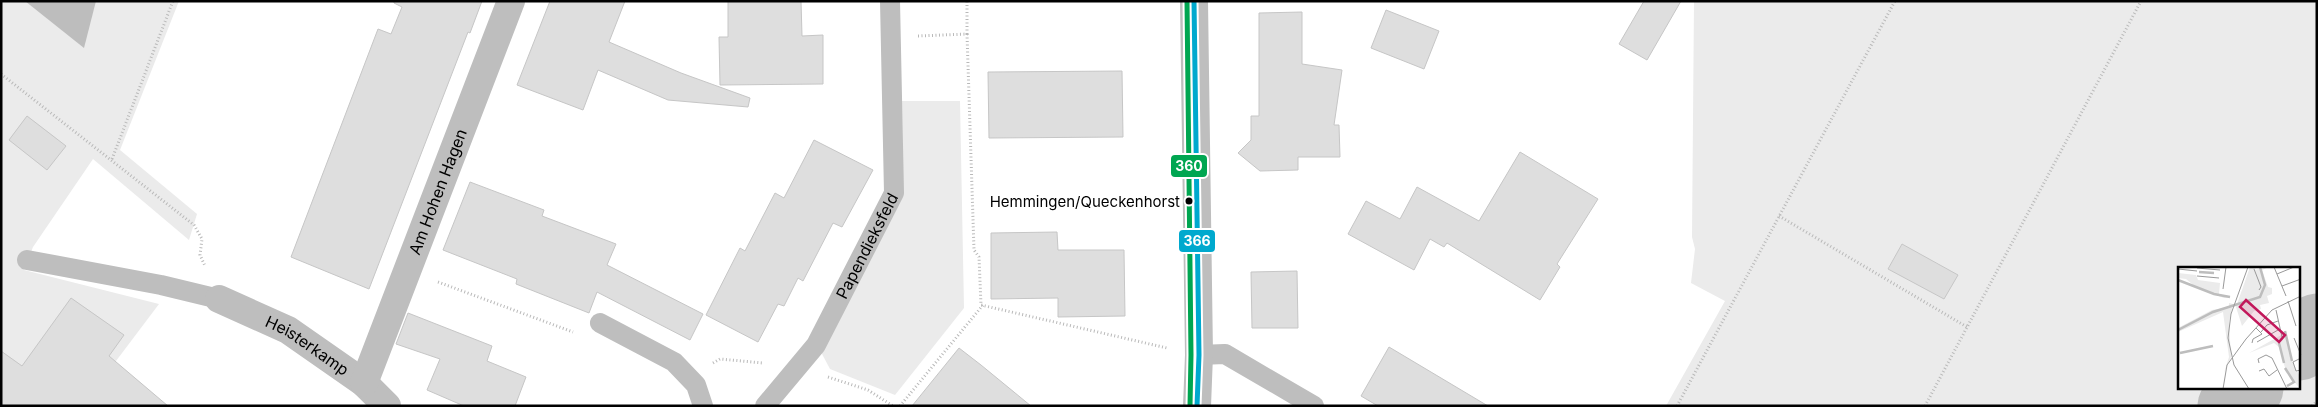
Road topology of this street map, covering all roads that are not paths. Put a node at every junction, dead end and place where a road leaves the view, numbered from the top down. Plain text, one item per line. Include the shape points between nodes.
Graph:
1 (511, 1) edge
2 (890, 1) edge
3 (1194, 1) edge
4 (27, 260) dead end
5 (219, 299) joint
6 (600, 323) road end
7 (1199, 355) junction
8 (364, 383) junction
9 (387, 406) edge
10 (703, 406) edge
11 (765, 406) edge
12 (1197, 406) edge
13 (1314, 406) edge

1 - 8 street, Am Hohen Hagen
2 - 11 lane, Papendieksfeld via 894,193 816,345
3 - 7 street
4 - 5 lane
5 - 8 street, Heisterkamp via 288,330
6 - 10 lane via 674,362 696,385
7 - 12 street
7 - 13 lane via 1225,354
8 - 9 street, Heisterkamp

